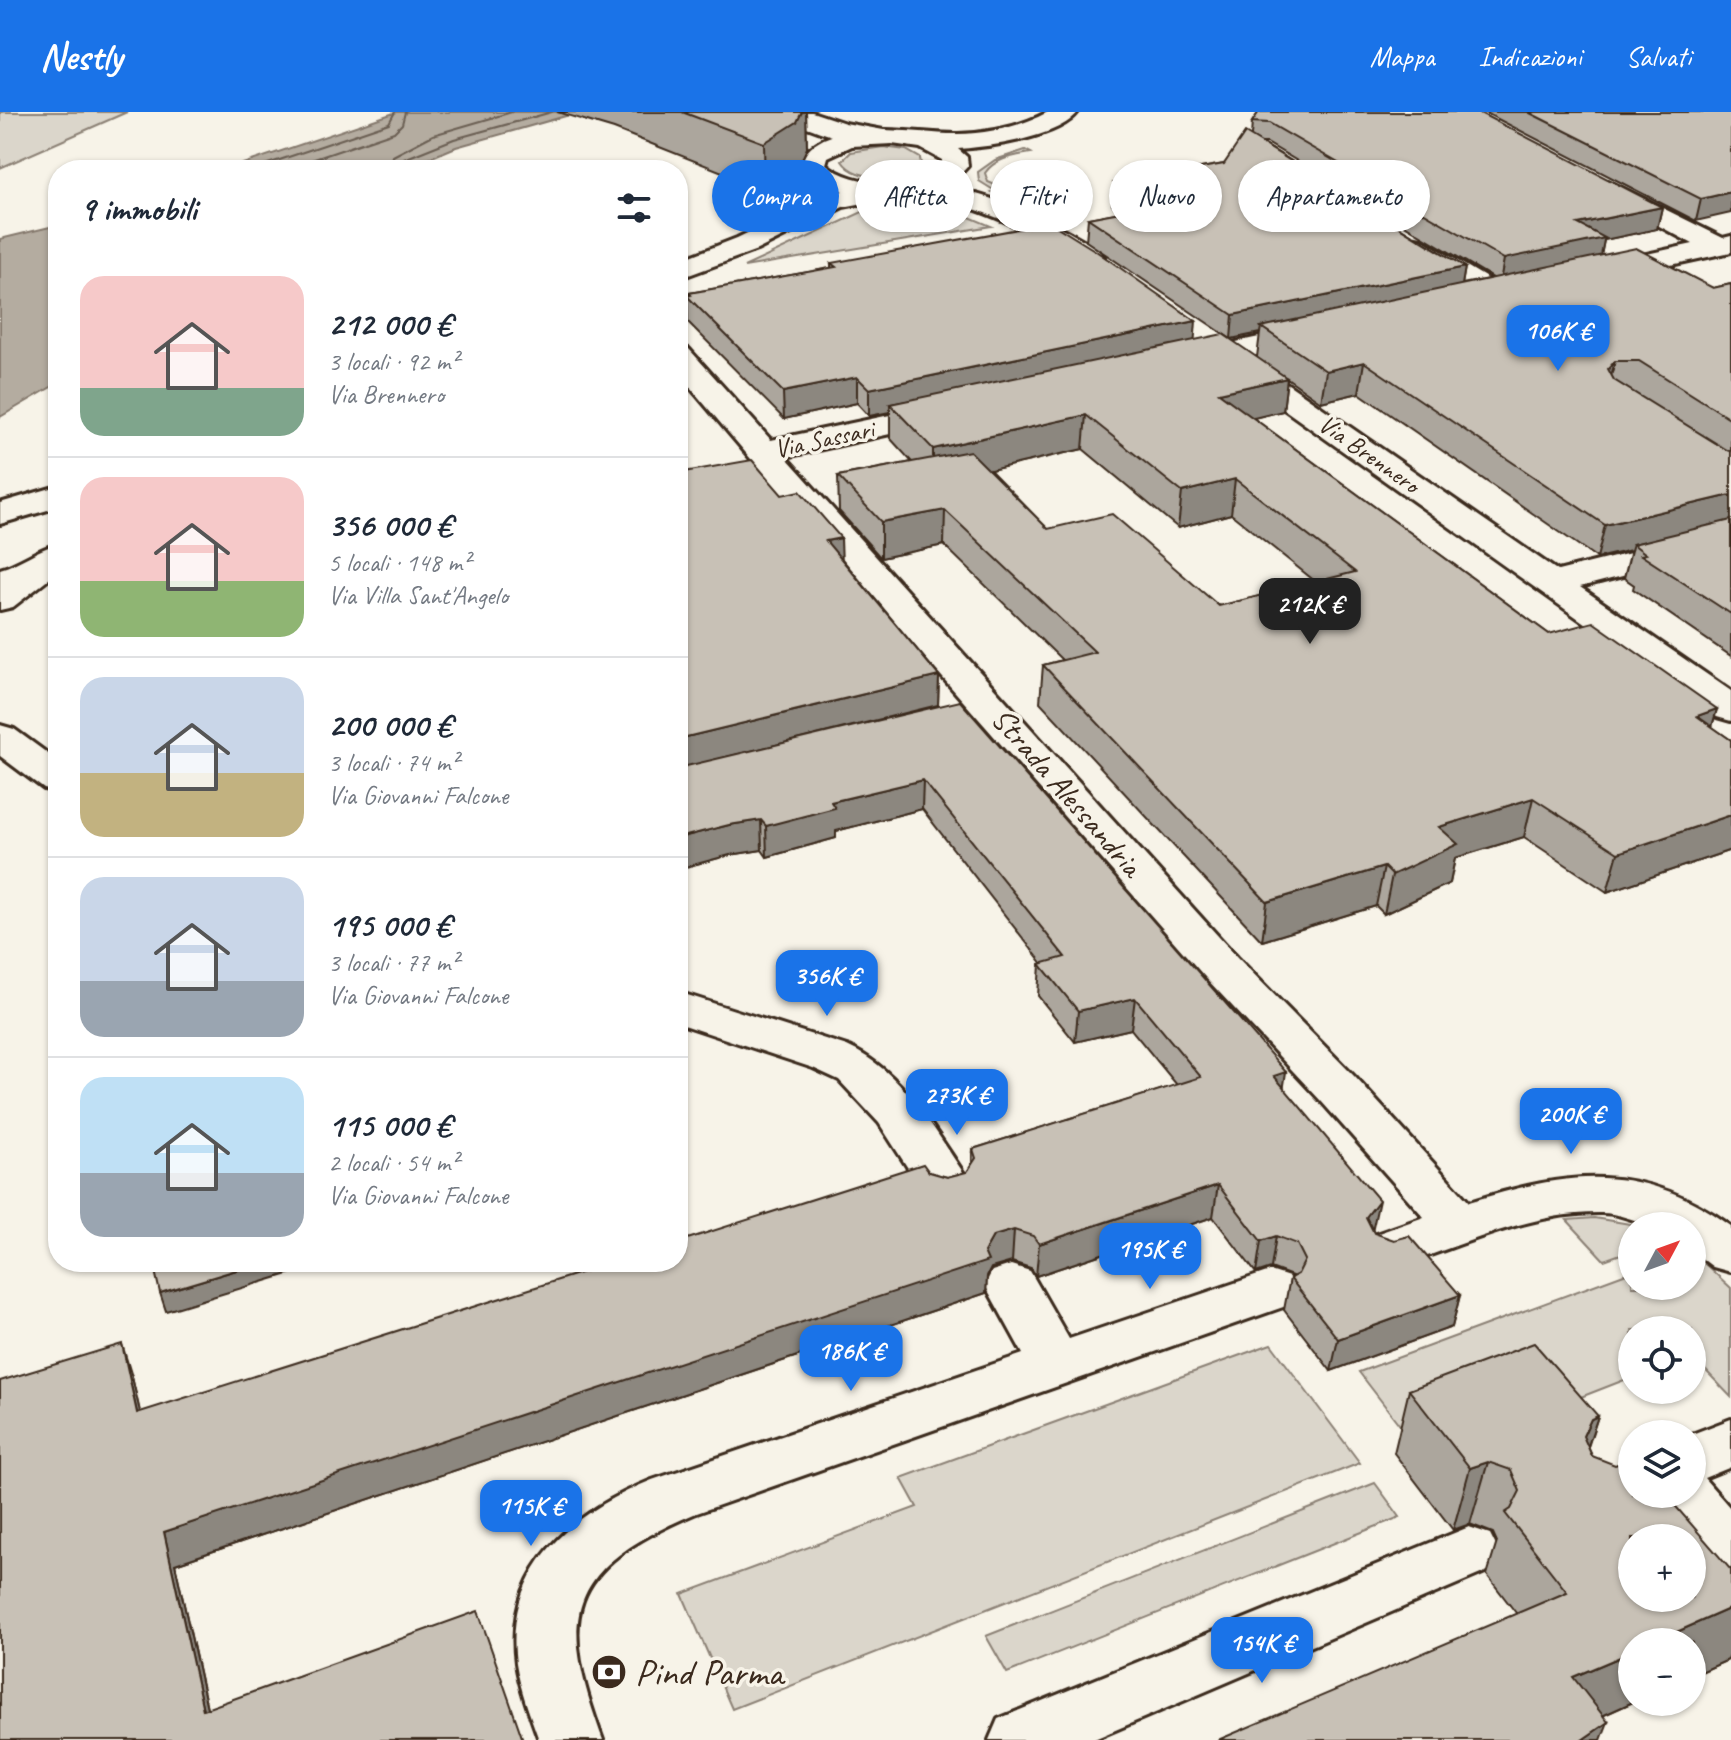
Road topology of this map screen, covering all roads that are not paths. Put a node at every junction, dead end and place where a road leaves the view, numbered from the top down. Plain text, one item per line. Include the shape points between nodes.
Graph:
1 (1066, 112) edge
2 (1089, 112) edge
3 (778, 115) edge
4 (880, 136) junction
5 (916, 139) junction
6 (812, 152) junction
7 (813, 160) edge
8 (954, 160) edge
9 (971, 160) edge
10 (1583, 176) edge
11 (855, 185) edge
12 (769, 232) edge
13 (1050, 232) edge
14 (1391, 232) edge
15 (1727, 246) edge
16 (688, 267) edge
17 (1117, 276) edge
18 (1570, 279) edge
19 (1525, 289) edge
20 (1495, 295) junction
21 (1448, 305) edge
22 (1354, 325) edge
23 (1189, 327) edge
24 (1224, 353) junction
25 (688, 368) edge
26 (1153, 368) edge
27 (981, 405) edge
28 (763, 465) junction
29 (48, 499) edge
30 (0, 515) edge
31 (48, 521) edge
32 (1731, 538) edge
33 (48, 560) edge
34 (48, 561) edge
35 (0, 580) edge
36 (1552, 583) junction
37 (0, 599) edge
38 (993, 707) junction
39 (1731, 709) edge
40 (948, 718) edge
41 (0, 737) edge
42 (48, 773) edge
43 (688, 1010) edge
44 (947, 1188) edge
45 (1460, 1225) junction
46 (1388, 1250) edge
47 (1731, 1253) edge
48 (1011, 1285) dead end
49 (1270, 1291) dead end
50 (1056, 1365) junction
51 (1694, 1508) edge
52 (1731, 1550) edge
53 (1469, 1552) dead end
54 (571, 1740) edge
55 (1021, 1740) edge

1 - 5 street via 1036,127 990,138
2 - 9 street via 1061,129
3 - 4 street
3 - 6 street
4 - 5 street
4 - 6 street via 844,140
5 - 8 street via 950,152
6 - 7 street
6 - 11 street via 825,177
10 - 15 street
12 - 16 street
13 - 17 street
14 - 20 street
15 - 18 street
19 - 20 street
20 - 21 street
22 - 24 street
23 - 24 street, Via Brennero
24 - 26 street
24 - 36 street, Via Brennero
25 - 28 street, Strada Alessandria
27 - 28 street, Via Sassari
28 - 38 street, Strada Alessandria
29 - 30 street
30 - 31 street
32 - 36 street
33 - 35 street
34 - 37 street
36 - 39 street, Via Brennero
38 - 40 street
38 - 45 street, Strada Alessandria via 1221,967
41 - 42 street
43 - 44 street via 856,1069 896,1111
45 - 46 street
45 - 47 street via 1541,1198 1596,1193 1682,1217
48 - 50 street
49 - 50 street
50 - 54 street via 673,1497 617,1521 591,1541 555,1591 546,1621 554,1692
51 - 52 street
53 - 55 street

